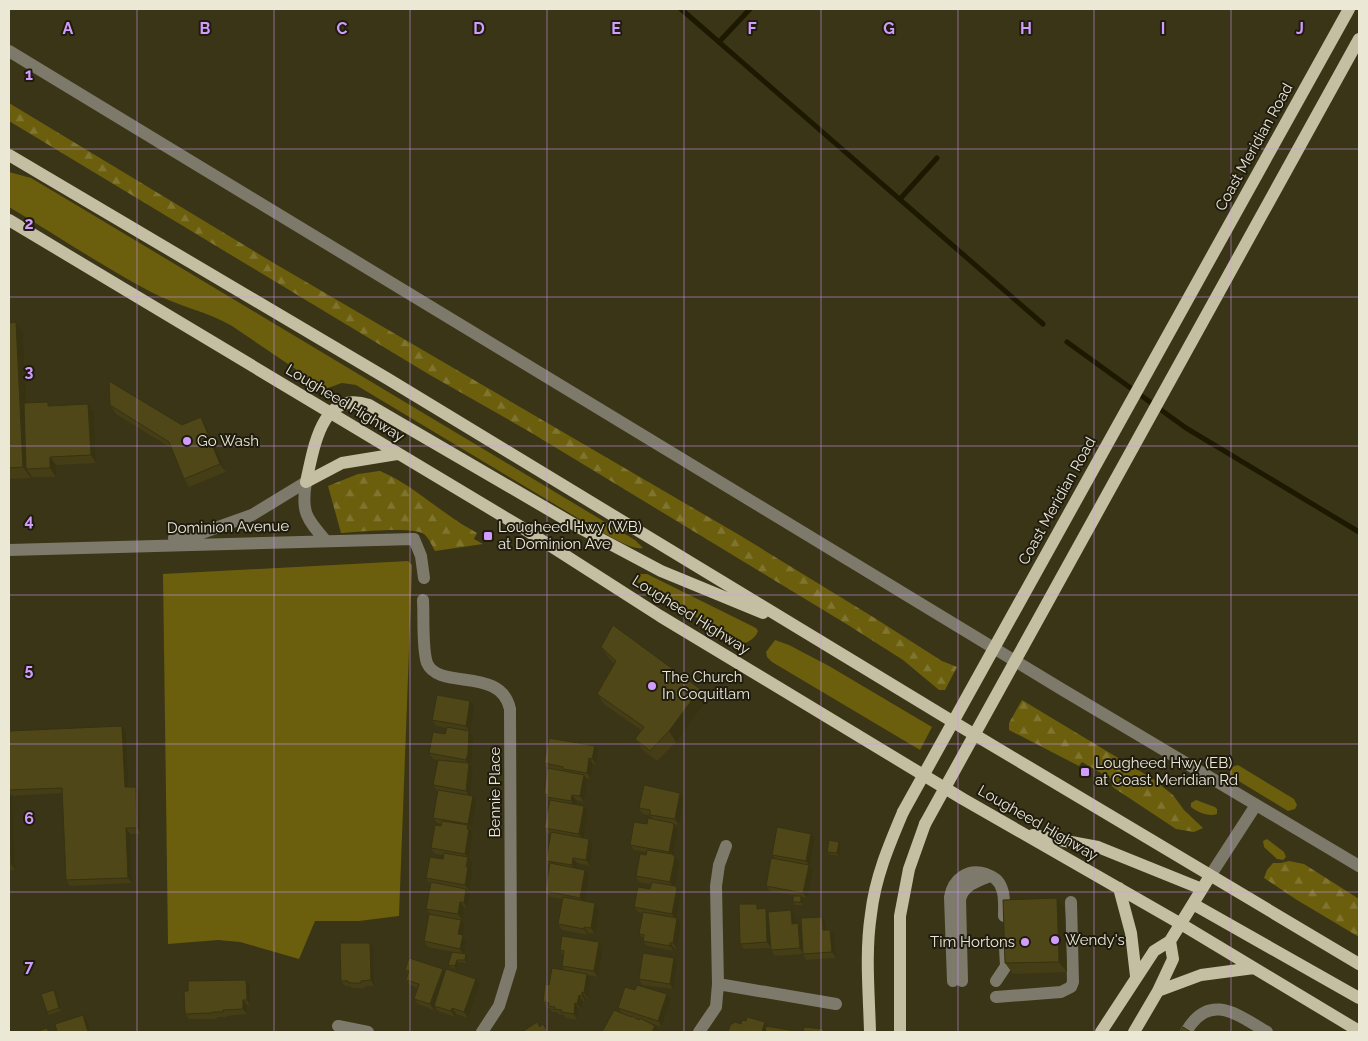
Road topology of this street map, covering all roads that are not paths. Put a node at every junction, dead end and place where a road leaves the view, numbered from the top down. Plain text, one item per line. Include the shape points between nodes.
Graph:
1 (1349, 9) edge
2 (1359, 39) edge
3 (9, 51) edge
4 (9, 155) edge
5 (9, 220) edge
6 (330, 412) junction
7 (397, 454) junction
8 (306, 482) junction
9 (326, 541) junction
10 (131, 546) junction
11 (9, 550) edge
12 (424, 578) dead end
13 (424, 600) dead end
14 (799, 627) junction
15 (1256, 805) junction
16 (1023, 833) junction
17 (726, 846) dead end
18 (1359, 866) edge
19 (1210, 876) junction
20 (1119, 888) junction
21 (1202, 889) junction
22 (1071, 902) dead end
23 (1193, 904) junction
24 (1181, 924) junction
25 (1170, 941) junction
26 (1359, 964) edge
27 (1254, 968) junction
28 (1136, 976) junction
29 (958, 981) dead end
30 (996, 981) dead end
31 (718, 984) junction
32 (1158, 991) junction
33 (996, 997) dead end
34 (1359, 998) edge
35 (836, 1004) dead end
36 (338, 1026) dead end
37 (1359, 1031) edge
38 (368, 1032) edge
39 (482, 1032) edge
40 (699, 1032) edge
41 (870, 1032) edge
42 (900, 1032) edge
43 (1101, 1032) edge
44 (1134, 1032) edge
45 (1186, 1032) edge
46 (1267, 1032) edge

1 - 41 main road, Coast Meridian Road, bridge via 903,812 877,883 871,912 867,951
2 - 42 main road, bridge via 924,824 909,869 900,916
3 - 15 street
4 - 14 main road
5 - 6 main road, Lougheed Highway
6 - 7 main road, Lougheed Highway
6 - 8 main road via 316,442
6 - 14 main road via 345,403 359,402 369,406 661,571
7 - 8 main road via 342,464
7 - 16 main road, Lougheed Highway
8 - 9 street, Dominion Avenue via 303,500 306,513 312,526
8 - 10 street, Dominion Avenue via 252,515 196,534
9 - 10 street, Dominion Avenue
9 - 12 street, Dominion Avenue via 414,539 421,556
10 - 11 street, Dominion Avenue
13 - 39 street, Bennie Place via 428,666 442,675 497,688 506,696 510,709 511,967 499,1006
14 - 19 main road
15 - 18 street
15 - 19 street
16 - 20 main road, Lougheed Highway
16 - 21 main road via 1098,847
17 - 31 street via 716,886
19 - 21 main road
19 - 26 main road
20 - 24 main road, Lougheed Highway
20 - 28 main road
21 - 23 main road
22 - 33 street via 1074,982 1071,987 1061,992
23 - 24 main road
23 - 34 main road
24 - 25 main road
24 - 27 main road, Lougheed Highway
25 - 28 main road via 1154,951
25 - 32 main road via 1173,959
27 - 32 main road via 1201,975
27 - 37 main road, Lougheed Highway
28 - 43 main road
29 - 30 street via 962,892 974,882 990,876 996,878 1002,888 1005,935 1006,966
31 - 35 street
31 - 40 street via 716,1007
32 - 44 main road
36 - 38 street
45 - 46 street via 1202,1014 1222,1009 1234,1012

